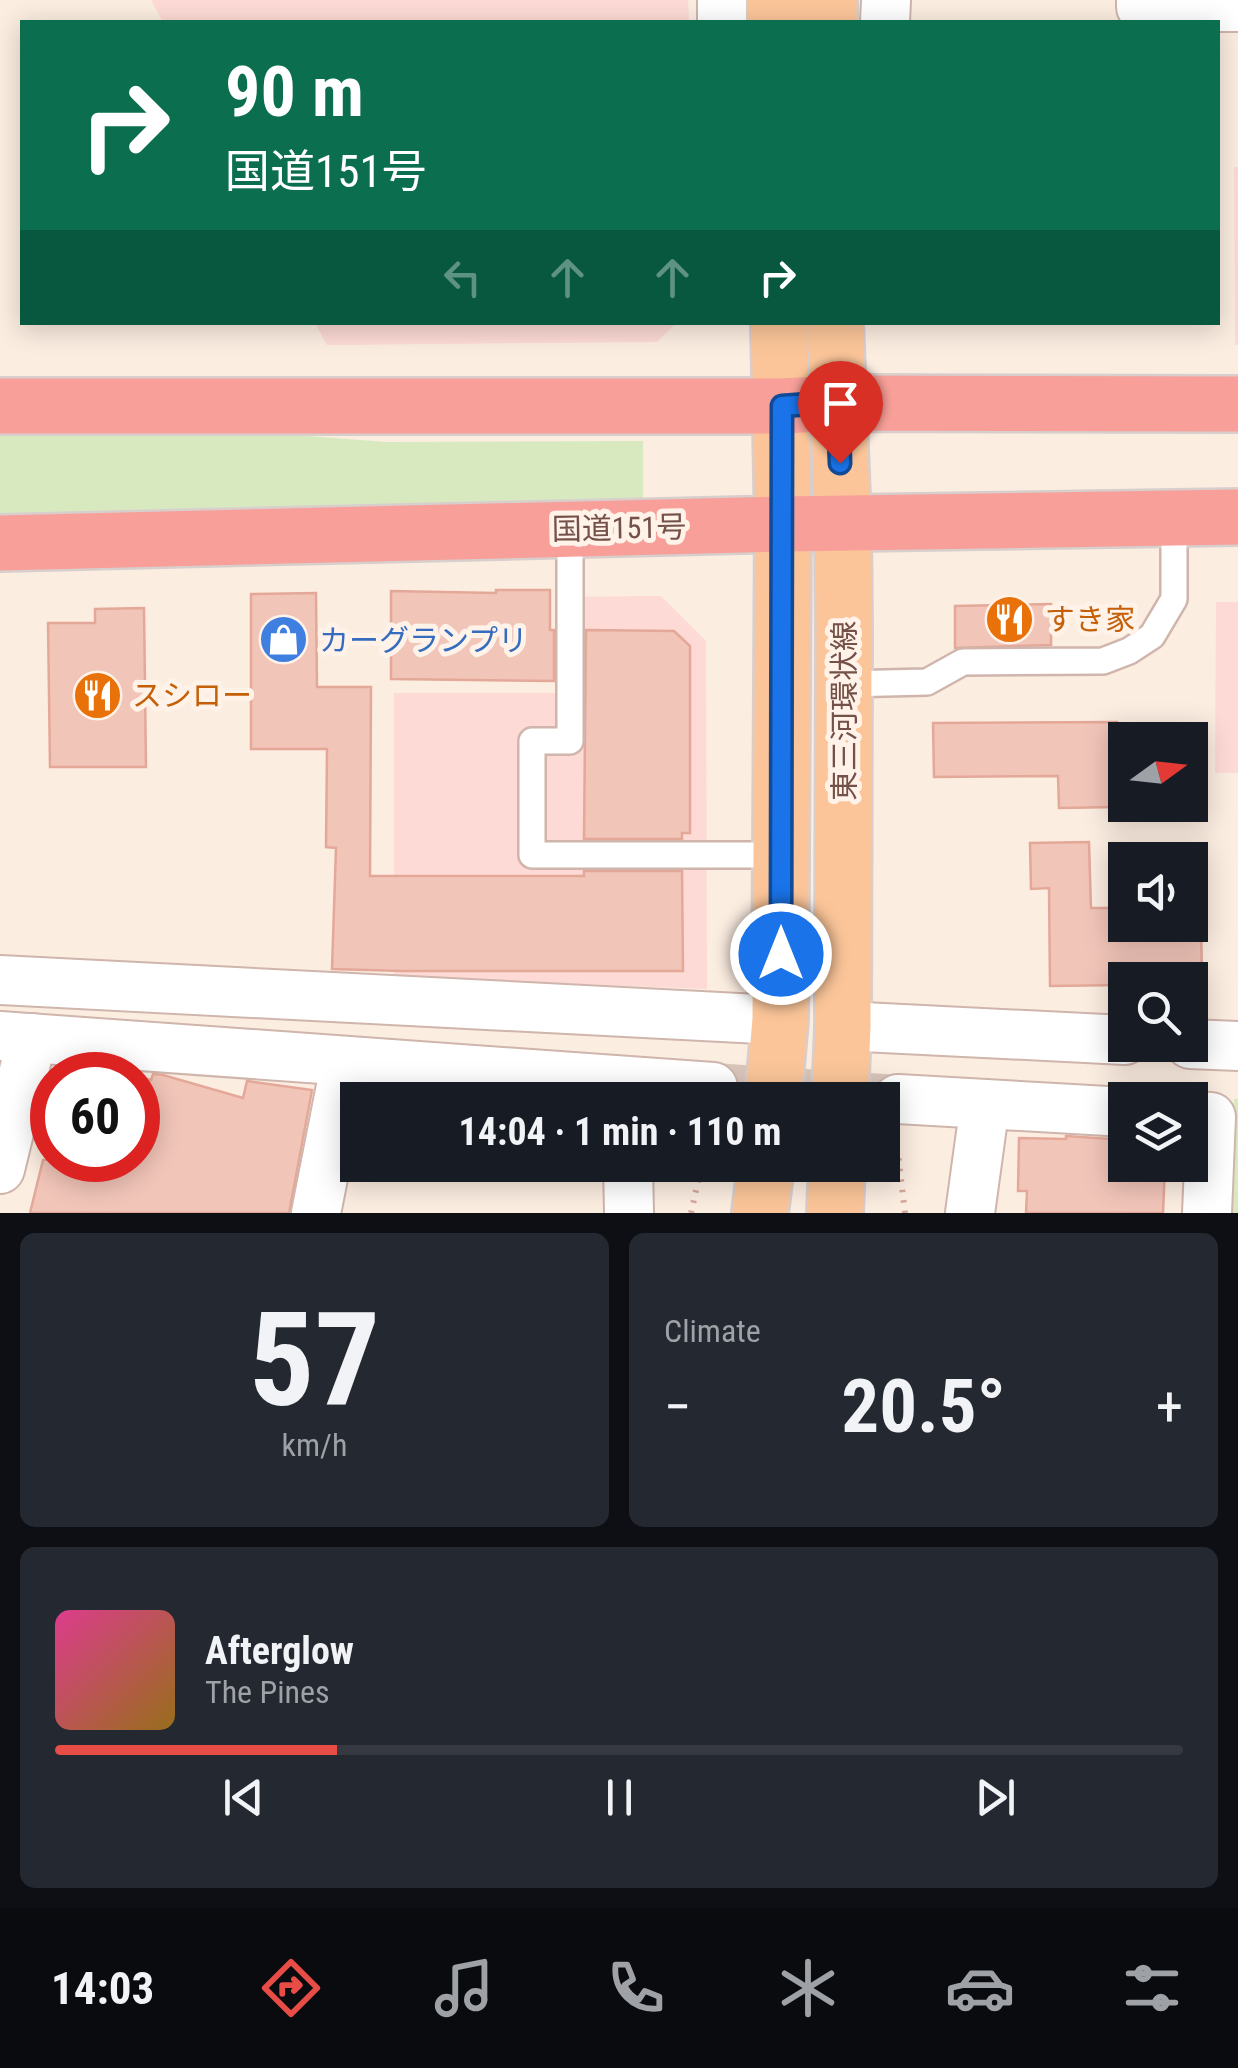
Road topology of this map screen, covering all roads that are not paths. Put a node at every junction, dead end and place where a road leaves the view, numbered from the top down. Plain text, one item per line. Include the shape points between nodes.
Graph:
1 (1140, 0) edge
2 (1238, 7) edge
3 (779, 325) edge
4 (835, 325) edge
5 (838, 402) junction
6 (1238, 404) edge
7 (0, 406) edge
8 (782, 406) junction
9 (1238, 517) edge
10 (1174, 519) junction
11 (783, 524) junction
12 (843, 524) junction
13 (570, 529) junction
14 (0, 543) edge
15 (844, 684) junction
16 (781, 855) junction
17 (0, 980) edge
18 (780, 1020) junction
19 (843, 1026) junction
20 (16, 1037) edge
21 (1108, 1039) edge
22 (1208, 1045) edge
23 (1238, 1046) edge
24 (346, 1061) junction
25 (547, 1082) edge
26 (775, 1082) edge
27 (841, 1082) edge
28 (900, 1099) tunnel mouth
29 (985, 1104) junction
30 (1108, 1111) edge
31 (1208, 1117) edge
32 (0, 1170) edge
33 (628, 1182) edge
34 (751, 1182) edge
35 (836, 1182) edge
36 (316, 1213) edge
37 (629, 1213) edge
38 (760, 1213) edge
39 (835, 1213) edge
40 (970, 1213) edge
41 (1207, 1213) edge

1 - 2 street via 1140,7
3 - 8 main road, 東三河環状線
4 - 5 main road, 東三河環状線
5 - 6 highway
5 - 8 highway
5 - 12 main road, 東三河環状線
7 - 8 highway
8 - 11 main road, 東三河環状線
9 - 10 highway, 国道151号
10 - 12 highway, 国道151号
10 - 15 lane via 1174,598 1152,636 1130,652 1103,661 963,662 927,682
11 - 12 highway, 国道151号
11 - 13 highway, 国道151号
11 - 16 main road, 東三河環状線
12 - 15 main road, 東三河環状線
13 - 14 highway, 国道151号
13 - 16 lane via 570,741 532,741 532,855
15 - 19 main road, 東三河環状線
16 - 18 main road, 東三河環状線
17 - 18 street
18 - 26 main road, 東三河環状線
19 - 21 street
19 - 27 main road, 東三河環状線
20 - 24 street
20 - 32 street
22 - 23 street
24 - 25 street
24 - 36 street
28 - 29 street
29 - 30 street
29 - 40 street
31 - 41 street
33 - 37 street
34 - 38 main road
35 - 39 main road

